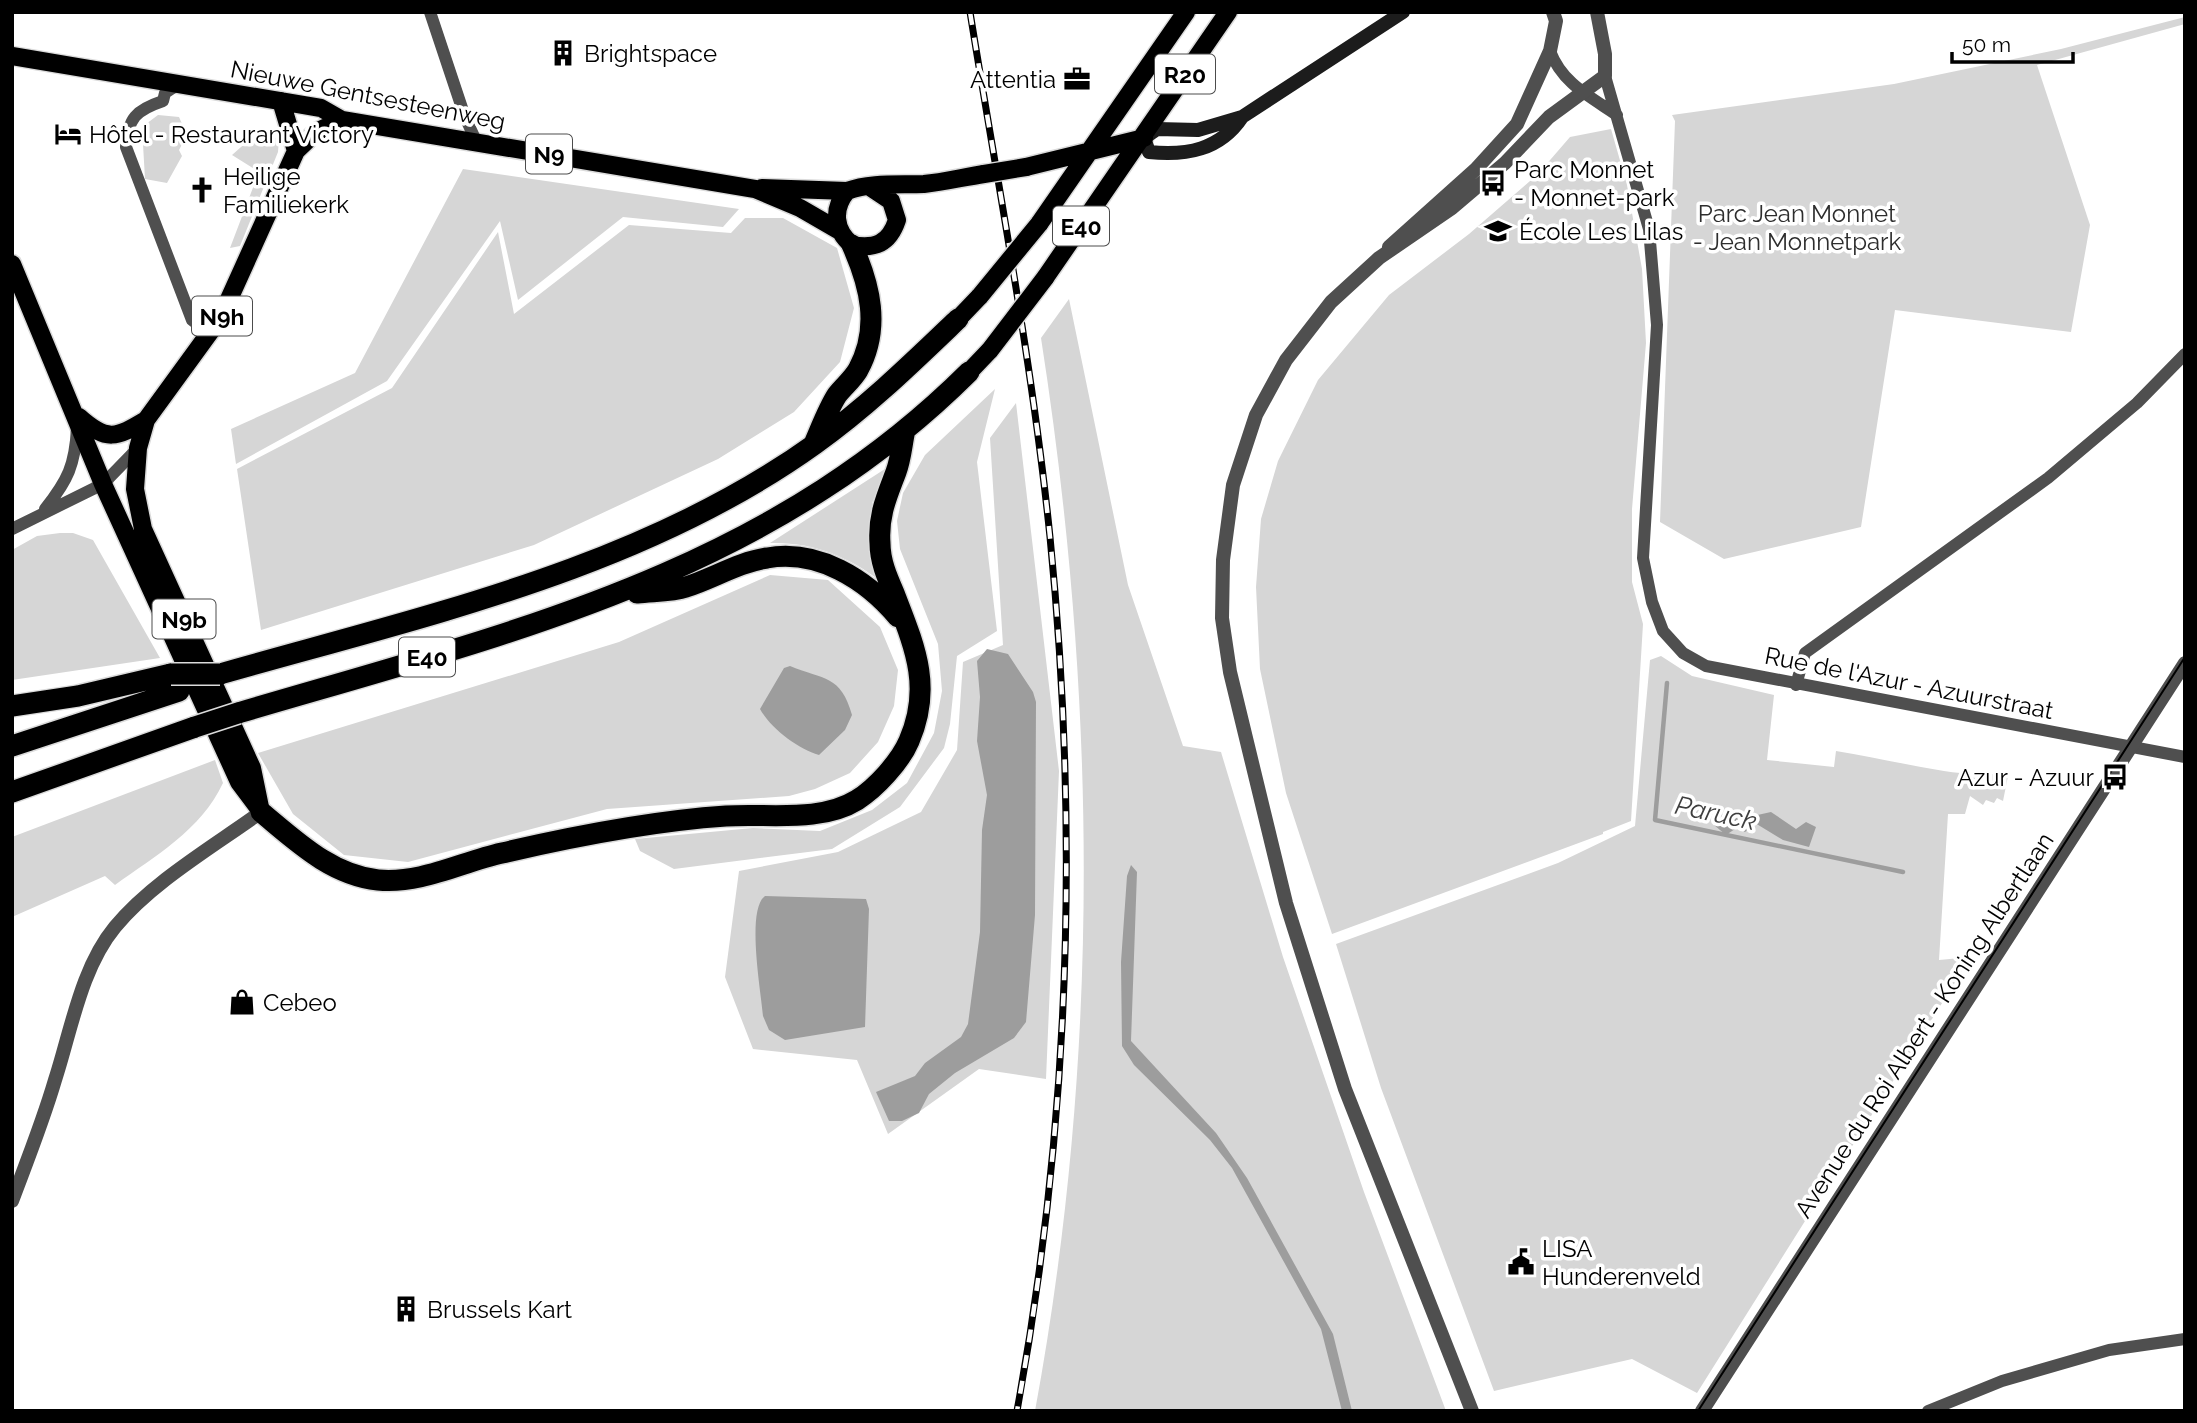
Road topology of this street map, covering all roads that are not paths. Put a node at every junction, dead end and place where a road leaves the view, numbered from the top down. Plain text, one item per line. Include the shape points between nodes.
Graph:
1 (430, 12) edge
2 (1186, 12) edge
3 (1228, 12) edge
4 (1403, 12) edge
5 (1553, 12) edge
6 (1597, 12) edge
7 (1550, 51) junction
8 (12, 55) edge
9 (1605, 76) junction
10 (177, 85) junction
11 (1584, 92) junction
12 (281, 102) junction
13 (1617, 115) junction
14 (1242, 117) junction
15 (342, 120) junction
16 (1144, 138) junction
17 (477, 143) junction
18 (1094, 149) junction
19 (296, 151) junction
20 (870, 187) junction
21 (755, 189) junction
22 (847, 191) junction
23 (845, 238) junction
24 (1379, 258) junction
25 (12, 264) edge
26 (958, 319) joint
27 (210, 334) junction
28 (2185, 354) edge
29 (969, 372) joint
30 (78, 417) junction
31 (146, 420) junction
32 (905, 430) junction
33 (813, 446) junction
34 (138, 448) junction
35 (103, 484) junction
36 (43, 511) junction
37 (12, 529) edge
38 (614, 596) junction
39 (906, 625) junction
40 (2185, 663) edge
41 (175, 682) junction
42 (1796, 685) junction
43 (12, 706) edge
44 (12, 746) edge
45 (2131, 747) junction
46 (2185, 757) edge
47 (12, 792) edge
48 (261, 812) junction
49 (12, 1201) edge
50 (2185, 1339) edge
51 (1472, 1411) edge
52 (1702, 1411) edge
53 (1928, 1411) edge

1 - 17 street
2 - 18 main road, R20
3 - 16 main road, R20
4 - 14 main road
5 - 7 street via 1556,21
6 - 9 street
7 - 11 street via 1556,68
7 - 24 street via 1527,107 1504,141
8 - 10 main road, Nieuwe Gentsesteenweg / N9
9 - 11 street
9 - 13 street
10 - 12 main road, Nieuwe Gentsesteenweg / N9
10 - 27 street via 165,93 163,101 141,108 128,128 126,147 192,320
11 - 13 street
11 - 24 street via 1549,117 1452,208
12 - 15 main road, Nieuwe Gentsesteenweg / N9 via 321,108
12 - 19 main road
13 - 42 street, Rue de l'Azur - Azuurstraat via 1649,229 1657,326 1643,558 1652,602 1663,631 1683,653 1706,666
14 - 16 main road via 1198,130 1157,129
14 - 16 main road via 1232,132 1194,152 1149,152
15 - 17 main road, Nieuwe Gentsesteenweg / N9
15 - 19 main road, N9h via 316,132
16 - 18 main road
16 - 29 main road, E40, bridge via 1045,278
17 - 21 main road, Nieuwe Gentsesteenweg / N9
18 - 20 main road, bridge via 1026,167 924,184
18 - 26 main road, E40, bridge via 1039,224
19 - 27 main road, N9h via 237,285
20 - 22 main road
20 - 23 main road via 891,201 897,220 894,230 879,246
21 - 22 main road, Nieuwe Gentsesteenweg / N9
21 - 23 main road, Nieuwe Gentsesteenweg / N9 via 800,208
22 - 23 main road via 836,218
23 - 33 highway via 868,287 872,313 869,341 859,368 838,394
24 - 51 street via 1331,302 1286,360 1256,415 1233,485 1223,560 1222,618 1230,672 1286,903 1336,1063
25 - 30 main road, N9b
26 - 33 highway, E40 via 880,394
27 - 31 main road, N9h
28 - 42 street via 2137,403 2048,478 1805,653
29 - 32 highway, E40
30 - 31 main road via 94,431 112,436
30 - 35 main road, N9b
30 - 36 street via 76,457 69,477
31 - 34 main road, N9b
32 - 38 highway, E40 via 768,524 692,564
32 - 39 highway via 897,471 883,502 880,545
33 - 41 highway, E40 via 728,498 606,555 469,602 220,674
34 - 35 street
34 - 48 main road, N9b via 135,489 144,529 252,768
35 - 36 street
35 - 48 main road, N9b via 239,782
36 - 37 street
38 - 39 highway via 683,588 766,558 799,557 852,576 882,597
38 - 47 highway, E40, bridge via 540,624 195,726
39 - 48 highway via 919,659 921,692 908,743 856,801 815,814 726,816 624,828 499,853 416,877 377,880 341,870 309,852
40 - 45 street, Avenue du Roi Albert - Koning Albertlaan
41 - 43 highway
41 - 44 highway, E40
42 - 45 street, Rue de l'Azur - Azuurstraat
45 - 46 street, Rue de l'Azur - Azuurstraat
45 - 52 street, Avenue du Roi Albert - Koning Albertlaan
48 - 49 street via 154,890 114,927 103,944
50 - 53 street via 2109,1350 2002,1381

